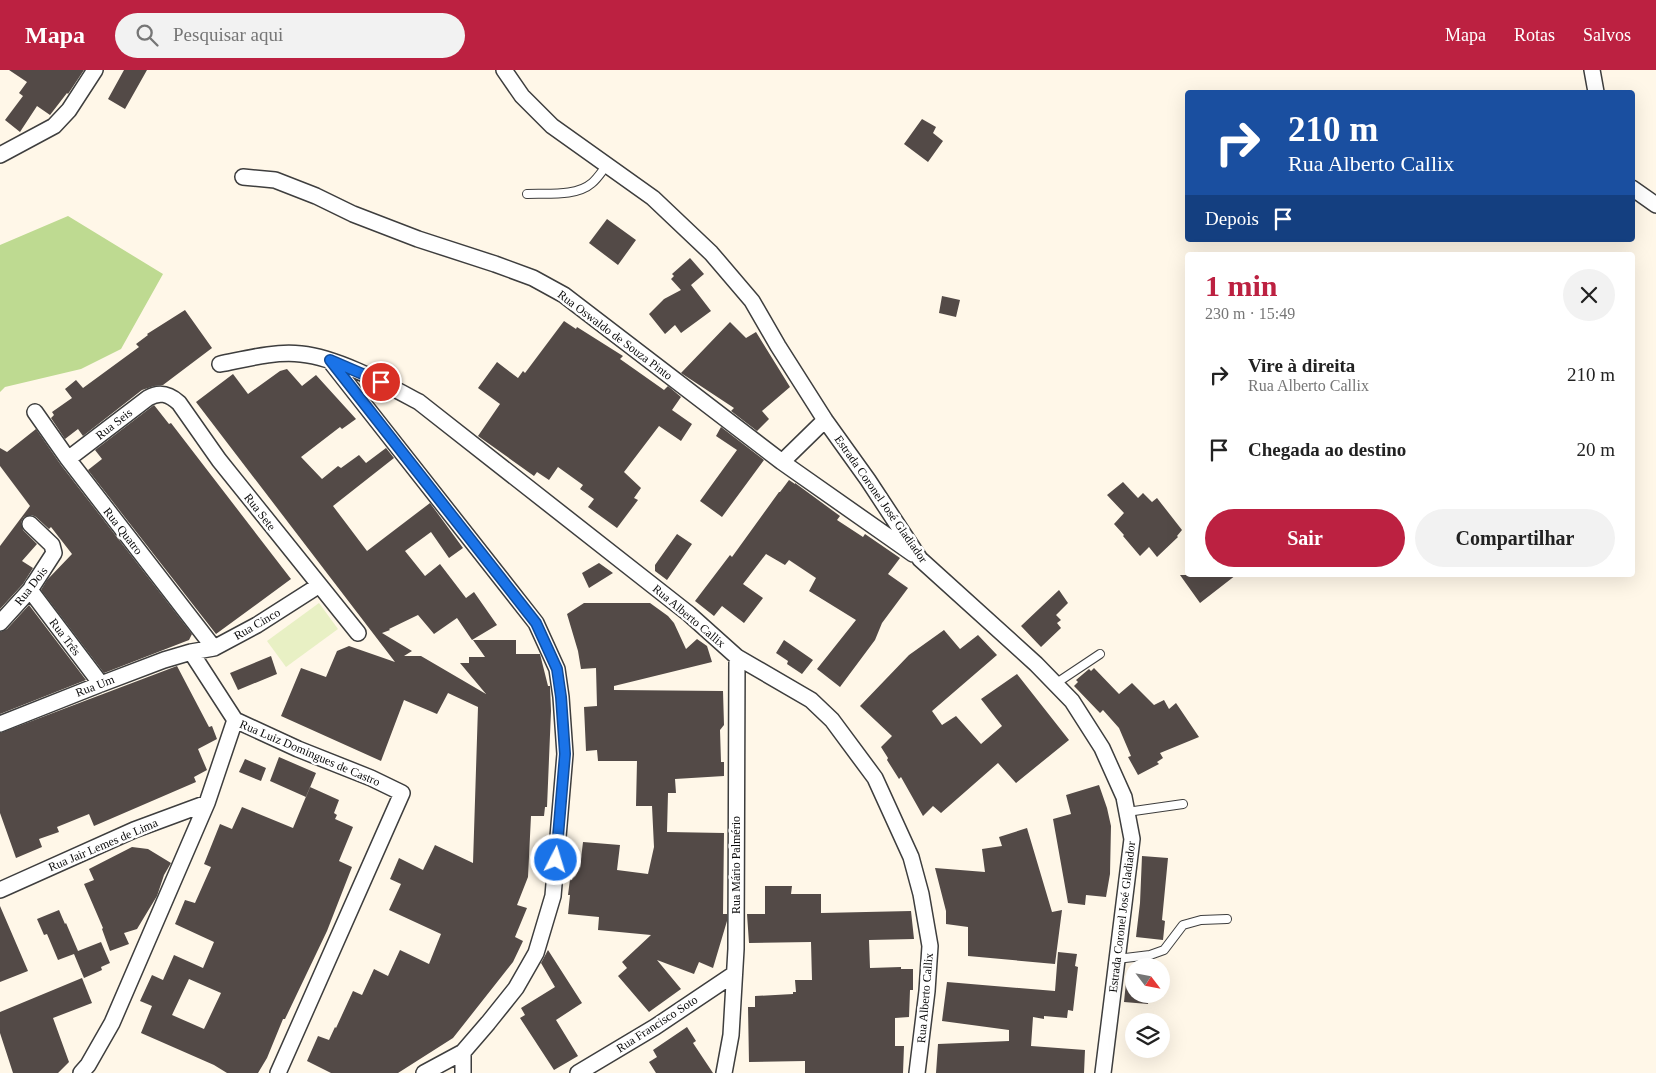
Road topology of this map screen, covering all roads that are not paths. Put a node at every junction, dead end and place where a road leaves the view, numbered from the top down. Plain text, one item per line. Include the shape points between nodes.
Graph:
1 (95, 70) edge
2 (504, 70) edge
3 (1592, 70) edge
4 (1596, 90) edge
5 (0, 155) edge
6 (607, 165) junction
7 (243, 177) dead end
8 (1635, 190) edge
9 (527, 194) dead end
10 (1656, 206) edge
11 (330, 360) junction
12 (220, 364) dead end
13 (163, 394) joint
14 (35, 412) dead end
15 (825, 420) junction
16 (68, 460) junction
17 (782, 462) junction
18 (30, 524) dead end
19 (920, 559) junction
20 (318, 586) junction
21 (30, 590) junction
22 (0, 623) edge
23 (358, 633) dead end
24 (214, 648) junction
25 (191, 652) junction
26 (1100, 654) dead end
27 (737, 656) junction
28 (100, 684) junction
29 (1055, 684) junction
30 (235, 720) junction
31 (0, 724) edge
32 (207, 803) junction
33 (1183, 804) dead end
34 (1127, 812) junction
35 (0, 890) edge
36 (1227, 919) dead end
37 (1117, 959) junction
38 (734, 974) junction
39 (463, 1052) junction
40 (81, 1073) edge
41 (278, 1073) edge
42 (424, 1073) edge
43 (463, 1073) edge
44 (578, 1073) edge
45 (724, 1073) edge
46 (917, 1073) edge
47 (1103, 1073) edge

1 - 5 street via 69,110 54,126
2 - 6 street, Estrada Coronel José Gladiador via 522,96 552,126
3 - 4 street
6 - 9 lane via 587,188 574,192
6 - 15 street, Estrada Coronel José Gladiador via 654,198 711,253 752,301
7 - 17 street, Rua Oswaldo de Souza Pinto via 275,180 418,239 533,278 564,295
8 - 10 street
11 - 12 street, Rua Alberto Callix via 300,354 272,354
11 - 27 street, Rua Alberto Callix via 419,402 689,614
11 - 39 street via 536,623 557,669 565,754 552,896 536,953 516,988
13 - 16 street, Rua Seis via 148,398
13 - 20 street, Rua Sete via 179,403 219,460
14 - 16 street, Rua Quatro
15 - 17 street
15 - 19 street, Estrada Coronel José Gladiador
16 - 24 street, Rua Quatro
17 - 19 street, Rua Oswaldo de Souza Pinto
18 - 21 street, Rua Dois via 52,545 54,554
19 - 29 street, Estrada Coronel José Gladiador
20 - 23 street, Rua Sete
20 - 24 street, Rua Cinco
21 - 22 street, Rua Dois
21 - 28 street, Rua Três
24 - 25 street, Rua Cinco
25 - 28 street, Rua Um
25 - 30 street
26 - 29 lane
27 - 38 street, Rua Mário Palmério
27 - 46 street, Rua Alberto Callix via 811,700 832,720 875,778 911,857 922,894 930,946 928,991
28 - 31 street, Rua Um
29 - 34 street, Estrada Coronel José Gladiador via 1072,701 1102,748 1124,797
30 - 32 street, Rua Luiz Domingues de Castro
30 - 41 street, Rua Luiz Domingues de Castro via 402,793
32 - 35 street, Rua Jair Lemes de Lima via 134,830
32 - 40 street, Rua Luiz Domingues de Castro via 112,1023
33 - 34 lane
34 - 37 street, Estrada Coronel José Gladiador via 1132,839
36 - 37 lane via 1201,920 1183,925 1164,950
37 - 47 street, Estrada Coronel José Gladiador
38 - 44 street, Rua Francisco Soto
38 - 45 street, Rua Mário Palmério via 731,1035
39 - 42 street
39 - 43 street

